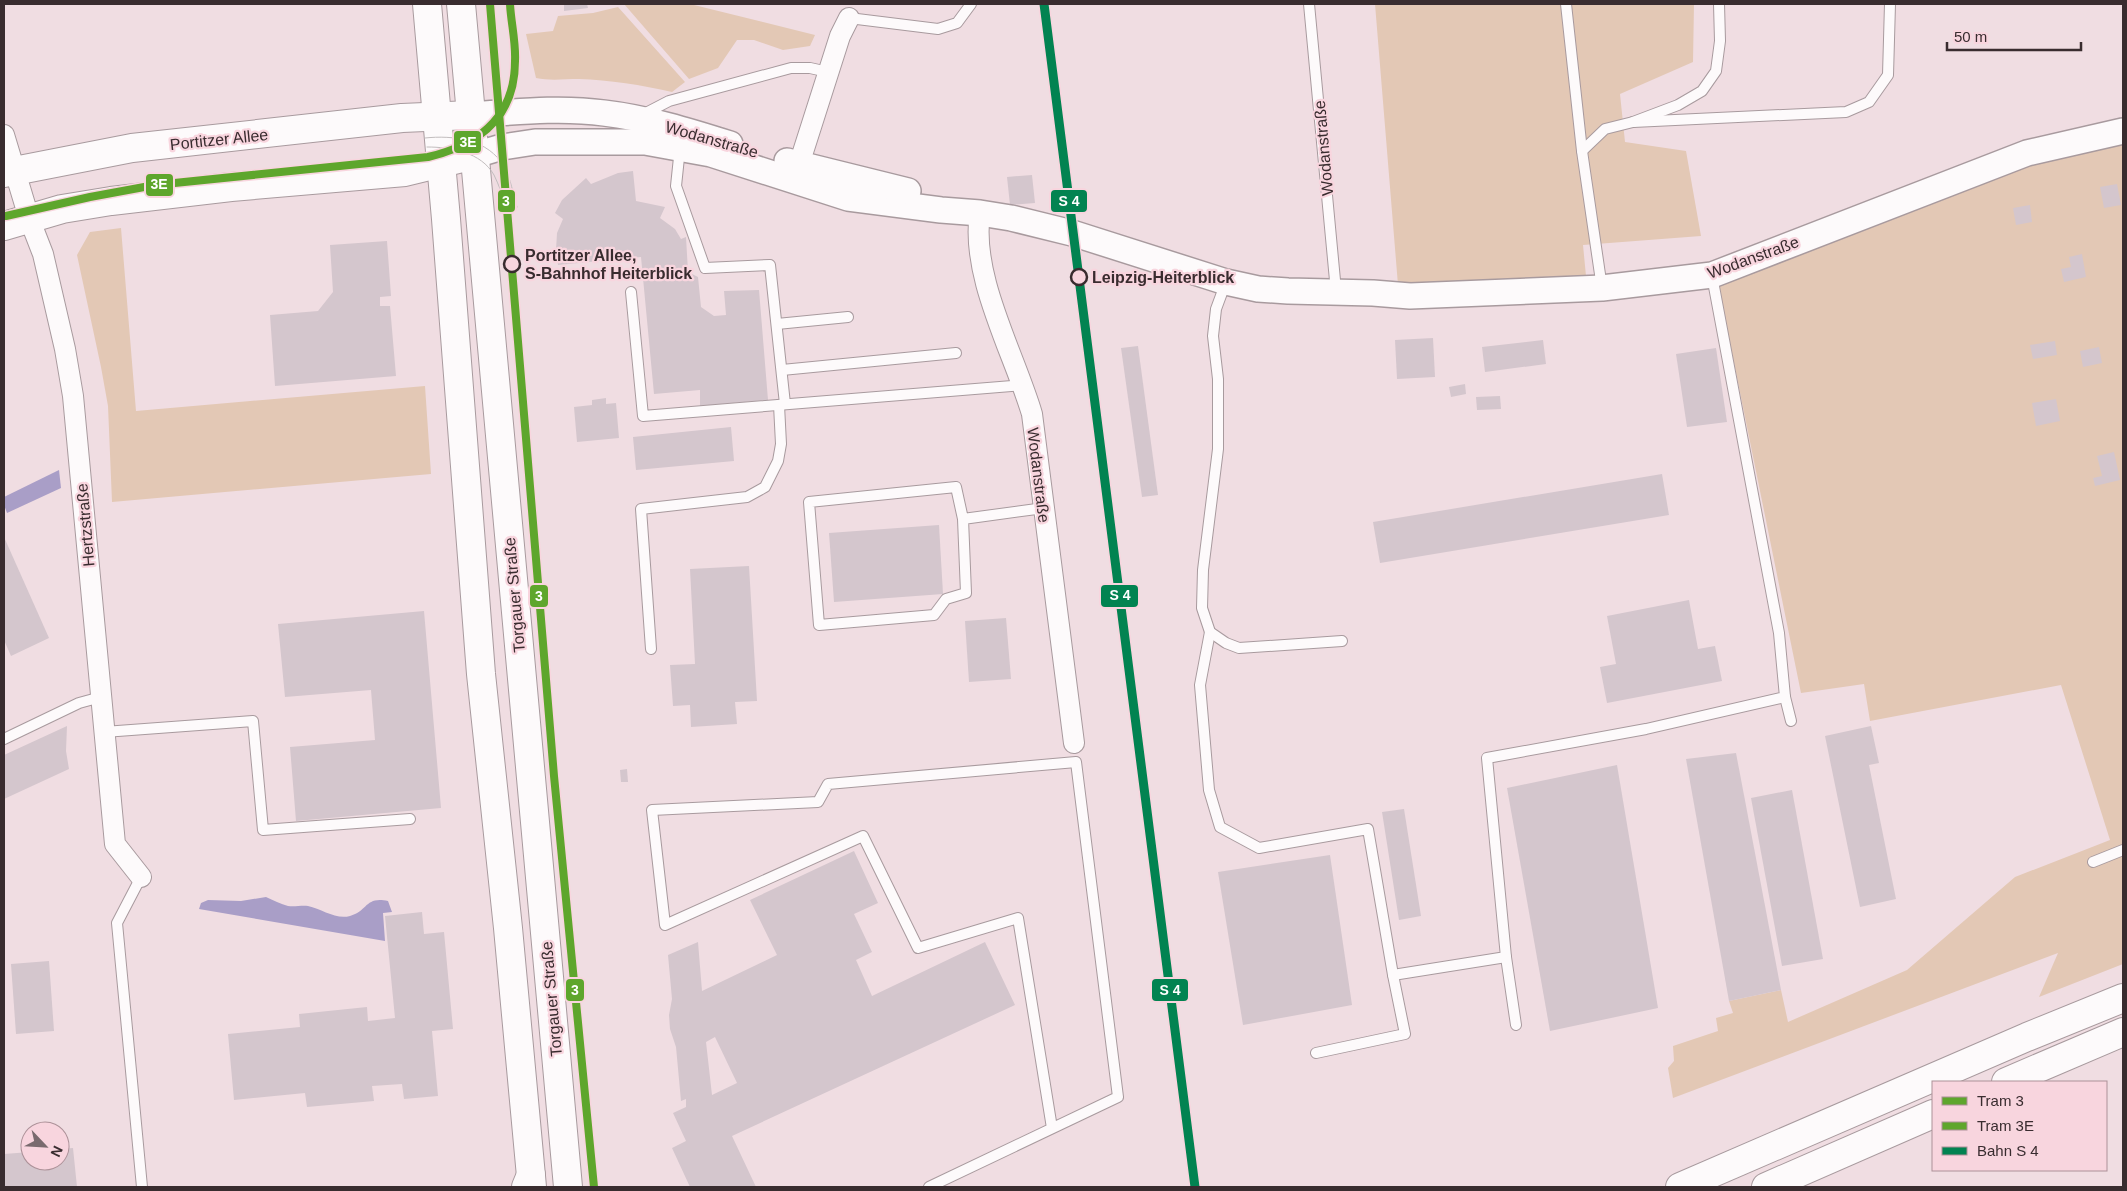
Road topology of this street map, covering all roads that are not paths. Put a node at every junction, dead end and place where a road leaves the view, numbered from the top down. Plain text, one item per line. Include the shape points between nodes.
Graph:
1 (427, 4) edge
2 (460, 4) edge
3 (971, 4) edge
4 (1309, 4) edge
5 (1566, 4) edge
6 (1719, 4) edge
7 (1890, 4) edge
8 (849, 18) joint
9 (828, 72) junction
10 (471, 116) junction
11 (436, 117) junction
12 (636, 118) junction
13 (1633, 122) junction
14 (2123, 131) edge
15 (4, 135) edge
16 (680, 148) junction
17 (1582, 152) junction
18 (474, 155) junction
19 (441, 165) junction
20 (10, 172) edge
21 (796, 172) junction
22 (980, 213) junction
23 (16, 222) edge
24 (1712, 275) junction
25 (1226, 282) junction
26 (1602, 288) junction
27 (631, 292) dead end
28 (1336, 292) junction
29 (848, 317) dead end
30 (777, 324) junction
31 (956, 353) dead end
32 (782, 370) junction
33 (1023, 385) junction
34 (782, 404) junction
35 (1044, 508) junction
36 (963, 519) junction
37 (1210, 632) junction
38 (1342, 641) dead end
39 (651, 649) dead end
40 (1785, 697) junction
41 (101, 698) junction
42 (1791, 721) dead end
43 (104, 732) junction
44 (4, 739) edge
45 (1074, 743) dead end
46 (410, 819) dead end
47 (2123, 850) edge
48 (2094, 862) dead end
49 (141, 877) joint
50 (1506, 957) junction
51 (1393, 975) junction
52 (2123, 998) edge
53 (1516, 1025) dead end
54 (2123, 1032) edge
55 (1316, 1053) dead end
56 (2008, 1081) edge
57 (1932, 1114) edge
58 (1052, 1128) junction
59 (529, 1183) edge
60 (142, 1187) edge
61 (568, 1187) edge
62 (928, 1187) edge
63 (1680, 1187) edge
64 (1766, 1187) edge

1 - 11 main road
2 - 10 main road, Torgauer Straße
3 - 8 lane via 958,23 938,29
4 - 28 lane, Wodanstraße
5 - 17 lane
6 - 13 lane via 1720,41 1716,71 1702,91 1678,105
7 - 13 lane via 1888,75 1869,102 1846,112
8 - 9 street
9 - 12 lane via 791,68 669,101
9 - 21 street
10 - 11 main road, Wodanstraße
10 - 12 street, Wodanstraße via 534,110 603,112
10 - 18 main road, Torgauer Straße
11 - 19 main road
11 - 20 main road, Portitzer Allee via 132,148
12 - 21 street, Wodanstraße via 708,136
13 - 17 lane via 1605,129
14 - 24 street, Wodanstraße via 2027,152
15 - 20 street, Hertzstraße
16 - 18 street, Wodanstraße via 645,142 536,142
16 - 21 street, Wodanstraße
16 - 30 lane via 676,186 705,268 770,265
17 - 26 lane
18 - 19 main road, Wodanstraße
18 - 61 main road, Torgauer Straße
19 - 23 main road via 394,173 111,201 62,209
19 - 59 main road via 481,674 508,928
20 - 23 street, Hertzstraße
21 - 22 street, Wodanstraße via 941,199
22 - 25 street, Wodanstraße via 1072,233
22 - 33 street, Wodanstraße via 978,230 982,263 992,301
23 - 41 street, Hertzstraße via 42,254 65,349 73,396
24 - 26 street, Wodanstraße
24 - 40 lane via 1779,633
25 - 28 street, Wodanstraße via 1258,289
25 - 37 lane via 1216,309 1213,336 1218,379 1218,449 1203,570 1202,608
26 - 28 street, Wodanstraße via 1410,296
27 - 34 lane via 643,416
29 - 30 lane
30 - 32 lane
31 - 32 lane
32 - 34 lane
33 - 34 lane
33 - 35 street, Wodanstraße via 1032,414
34 - 39 lane via 778,460 765,487 747,497 640,509
35 - 36 lane
35 - 45 street, Wodanstraße
36 - 36 lane via 956,488 809,502 819,626 934,615 946,599 966,593
37 - 38 lane via 1239,648
37 - 51 lane via 1200,685 1209,790 1220,828 1259,848 1368,829
40 - 42 lane
40 - 50 lane via 1646,729 1486,758
41 - 43 street, Hertzstraße
41 - 44 lane via 79,703
43 - 46 lane via 253,721 263,830
43 - 49 street, Hertzstraße via 115,844
47 - 48 lane
49 - 60 lane via 117,923
50 - 51 lane
50 - 53 lane
51 - 55 lane via 1405,1034
52 - 63 main road
54 - 56 main road
57 - 64 main road
58 - 58 lane via 1118,1097 1076,762 828,784 818,802 652,810 665,925 863,836 918,948 1018,918
58 - 62 lane

